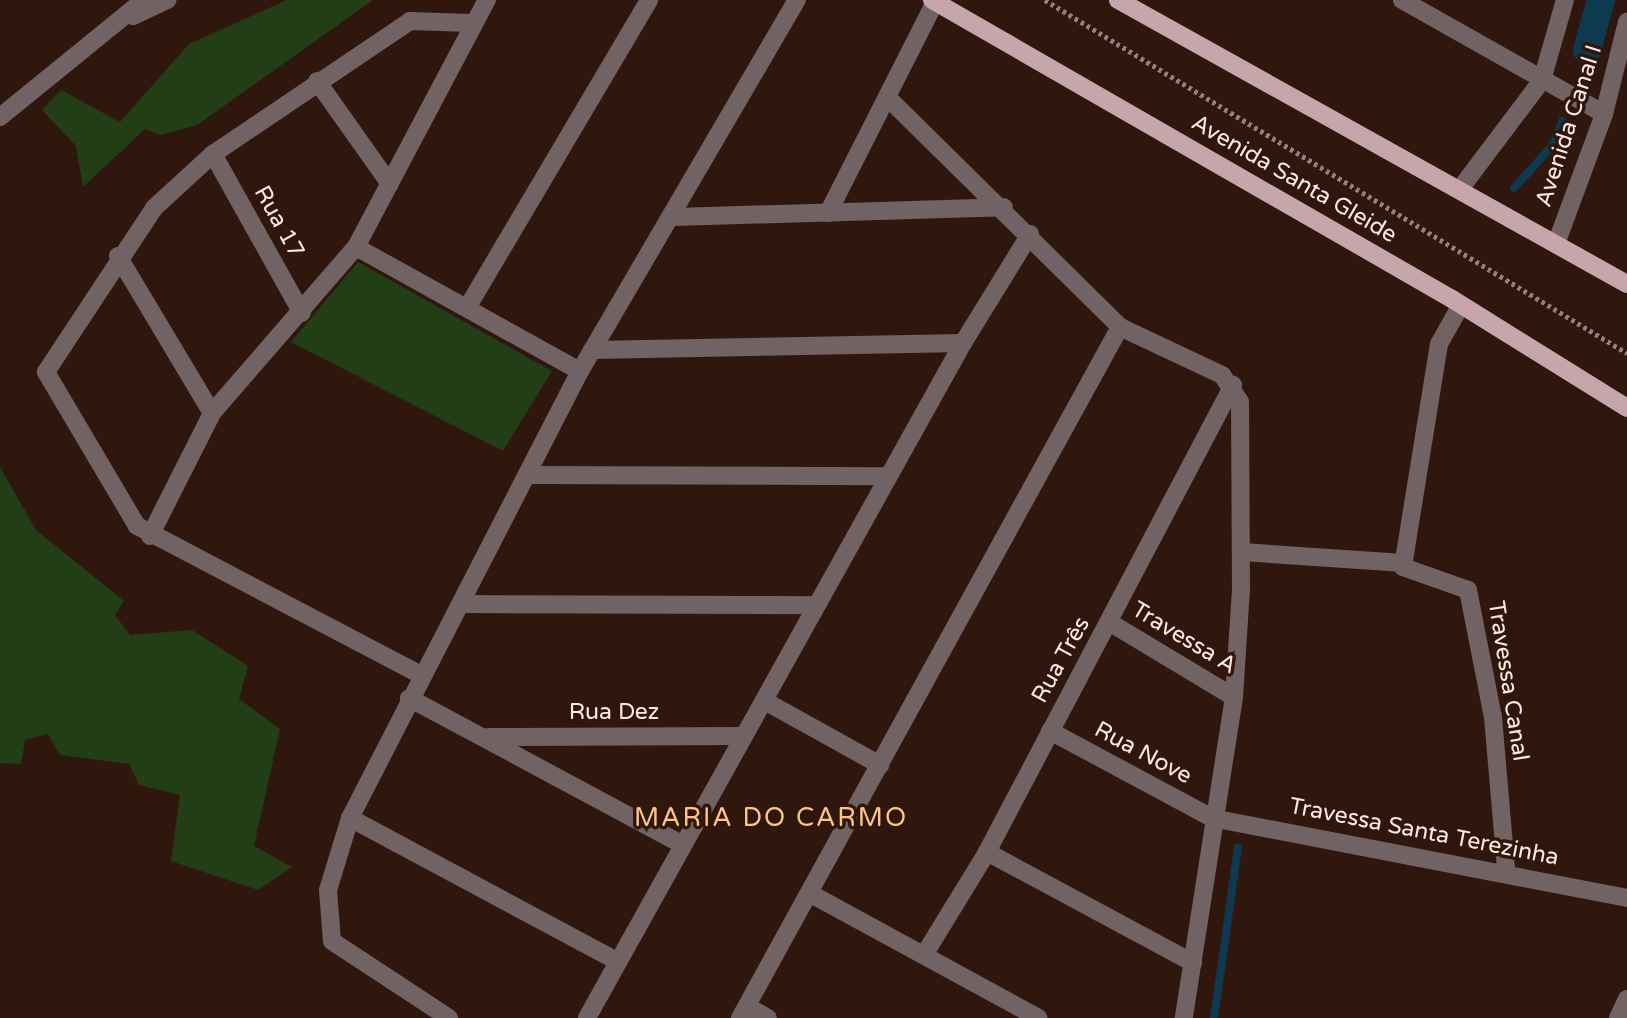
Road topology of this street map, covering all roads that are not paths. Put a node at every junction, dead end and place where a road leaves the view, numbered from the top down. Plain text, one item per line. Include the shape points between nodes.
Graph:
1 (144, 0) edge
2 (168, 0) edge
3 (487, 0) edge
4 (649, 0) edge
5 (797, 0) edge
6 (1118, 0) edge
7 (1402, 0) edge
8 (1565, 0) edge
9 (934, 1) edge
10 (129, 18) junction
11 (1627, 22) edge
12 (471, 23) junction
13 (1542, 80) junction
14 (317, 81) junction
15 (887, 97) junction
16 (1604, 114) junction
17 (0, 117) edge
18 (213, 154) junction
19 (390, 184) junction
20 (1460, 189) junction
21 (1003, 207) junction
22 (828, 213) junction
23 (674, 217) junction
24 (1030, 234) junction
25 (1556, 244) junction
26 (356, 247) junction
27 (118, 256) junction
28 (1627, 284) edge
29 (1461, 305) junction
30 (467, 308) junction
31 (302, 313) junction
32 (1120, 327) junction
33 (963, 342) junction
34 (592, 350) junction
35 (580, 370) junction
36 (1233, 385) junction
37 (1627, 408) edge
38 (212, 413) junction
39 (529, 475) junction
40 (888, 475) junction
41 (150, 536) junction
42 (1242, 552) junction
43 (1404, 563) junction
44 (461, 604) junction
45 (816, 605) junction
46 (1110, 622) junction
47 (422, 675) junction
48 (1234, 696) junction
49 (409, 698) junction
50 (765, 701) junction
51 (1050, 731) junction
52 (744, 736) junction
53 (484, 737) junction
54 (880, 765) junction
55 (350, 818) junction
56 (1212, 818) junction
57 (684, 845) junction
58 (987, 852) junction
59 (1506, 870) junction
60 (811, 894) junction
61 (1627, 898) edge
62 (924, 956) junction
63 (617, 961) junction
64 (1192, 962) junction
65 (1627, 999) edge
66 (743, 1012) edge
67 (449, 1018) edge
68 (587, 1018) edge
69 (768, 1018) edge
70 (1038, 1018) edge
71 (1184, 1018) edge
72 (1618, 1018) edge

1 - 10 street
2 - 10 street
3 - 12 street
4 - 30 street
5 - 23 street
6 - 20 main road
7 - 13 street
8 - 13 street
9 - 15 street
9 - 29 main road, Avenida Santa Gleide
10 - 17 street
11 - 16 street, Avenida Canal I
12 - 14 street via 410,21
12 - 19 street
13 - 16 street
13 - 20 street
14 - 18 street
14 - 19 street
15 - 21 street
15 - 22 street
16 - 25 street, Avenida Canal I
18 - 27 street via 160,202
18 - 31 street, Rua 17
19 - 26 street
20 - 25 main road
21 - 22 street
21 - 24 street
22 - 23 street
23 - 34 street
24 - 32 street
24 - 33 street
25 - 28 main road
26 - 30 street
26 - 31 street
27 - 38 street
27 - 41 street via 46,372 130,516
29 - 37 main road, Avenida Santa Gleide
29 - 43 street via 1439,344
30 - 35 street
31 - 38 street
32 - 36 street
32 - 54 street
33 - 34 street
33 - 40 street
34 - 35 street
35 - 39 street
36 - 42 street via 1244,436
36 - 46 street, Rua Três
38 - 41 street
39 - 40 street
39 - 44 street
40 - 45 street
41 - 47 street
42 - 43 street
42 - 48 street
43 - 59 street, Travessa Canal via 1406,572 1468,590 1493,717
44 - 45 street
44 - 47 street
45 - 50 street
46 - 48 street, Travessa A
46 - 51 street, Rua Três
47 - 49 street
48 - 56 street
49 - 53 street
49 - 55 street
50 - 52 street
50 - 54 street
51 - 56 street, Rua Nove
51 - 58 street, Rua Três
52 - 53 street, Rua Dez
52 - 57 street
53 - 57 street
54 - 60 street
55 - 63 street
55 - 67 street via 328,891 325,916 332,941
56 - 59 street, Travessa Santa Terezinha
56 - 64 street
57 - 63 street
58 - 62 street, Rua Três
58 - 64 street
59 - 61 street, Travessa Santa Terezinha
60 - 62 street
60 - 66 street
62 - 70 street
63 - 68 street
64 - 71 street
65 - 72 street
66 - 69 street

